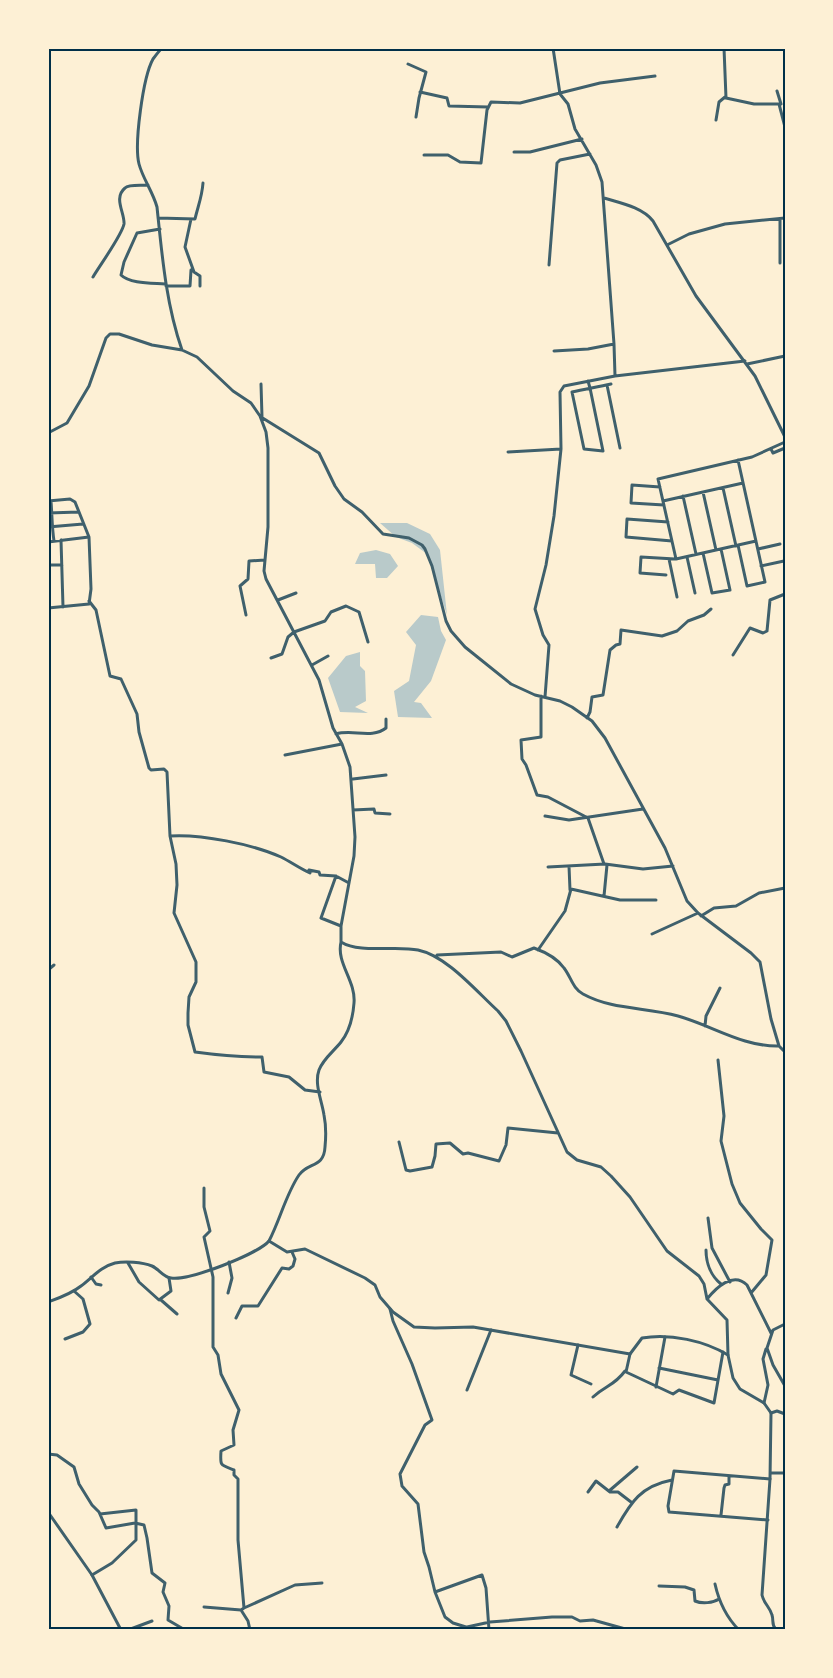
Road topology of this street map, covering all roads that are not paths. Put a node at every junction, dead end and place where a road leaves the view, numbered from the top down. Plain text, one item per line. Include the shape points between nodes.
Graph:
1 (162, 48) edge
2 (553, 48) edge
3 (723, 48) edge
4 (408, 64) dead end
5 (655, 76) dead end
6 (420, 92) junction
7 (777, 92) dead end
8 (560, 94) junction
9 (725, 97) junction
10 (781, 104) junction
11 (488, 107) junction
12 (416, 117) dead end
13 (716, 120) dead end
14 (785, 127) edge
15 (582, 139) junction
16 (514, 152) dead end
17 (424, 154) dead end
18 (590, 154) junction
19 (203, 183) dead end
20 (148, 185) junction
21 (604, 198) junction
22 (158, 219) junction
23 (191, 219) junction
24 (783, 219) edge
25 (159, 230) junction
26 (668, 245) junction
27 (780, 263) dead end
28 (191, 266) junction
29 (549, 266) dead end
30 (93, 277) dead end
31 (166, 285) junction
32 (200, 286) dead end
33 (614, 345) junction
34 (182, 350) junction
35 (554, 351) dead end
36 (785, 356) edge
37 (746, 363) junction
38 (615, 376) junction
39 (588, 381) junction
40 (261, 384) dead end
41 (590, 388) junction
42 (261, 416) junction
43 (48, 433) edge
44 (785, 437) edge
45 (785, 442) edge
46 (620, 448) dead end
47 (785, 448) edge
48 (561, 449) junction
49 (771, 449) junction
50 (508, 452) dead end
51 (738, 460) junction
52 (743, 483) junction
53 (660, 487) junction
54 (723, 488) junction
55 (703, 492) junction
56 (683, 496) junction
57 (49, 501) edge
58 (663, 503) junction
59 (79, 512) junction
60 (48, 513) edge
61 (53, 513) junction
62 (668, 522) junction
63 (83, 524) junction
64 (50, 527) edge
65 (89, 537) junction
66 (61, 540) junction
67 (672, 541) junction
68 (756, 541) junction
69 (48, 542) edge
70 (54, 542) junction
71 (780, 544) dead end
72 (737, 545) junction
73 (718, 549) junction
74 (758, 549) junction
75 (703, 553) junction
76 (696, 554) junction
77 (686, 556) junction
78 (669, 559) junction
79 (676, 559) junction
80 (265, 560) junction
81 (784, 561) edge
82 (48, 565) edge
83 (62, 565) junction
84 (761, 566) junction
85 (666, 575) dead end
86 (296, 593) dead end
87 (695, 593) dead end
88 (785, 594) edge
89 (677, 597) dead end
90 (278, 600) junction
91 (89, 601) junction
92 (63, 607) junction
93 (48, 608) edge
94 (711, 609) dead end
95 (246, 615) dead end
96 (294, 632) junction
97 (368, 642) dead end
98 (733, 655) dead end
99 (328, 656) dead end
100 (271, 658) dead end
101 (312, 665) junction
102 (543, 697) junction
103 (587, 718) junction
104 (386, 719) dead end
105 (336, 734) junction
106 (342, 744) junction
107 (285, 755) dead end
108 (386, 775) dead end
109 (352, 779) junction
110 (644, 809) junction
111 (353, 810) junction
112 (390, 814) dead end
113 (545, 816) dead end
114 (588, 818) junction
115 (170, 836) junction
116 (605, 864) junction
117 (569, 866) junction
118 (673, 866) junction
119 (548, 867) dead end
120 (336, 876) junction
121 (349, 883) junction
122 (785, 888) edge
123 (570, 890) junction
124 (604, 896) junction
125 (656, 900) dead end
126 (699, 915) junction
127 (341, 926) junction
128 (652, 934) dead end
129 (341, 942) junction
130 (538, 950) junction
131 (435, 955) junction
132 (54, 965) dead end
133 (48, 970) edge
134 (197, 975) junction
135 (192, 981) dead end
136 (720, 988) dead end
137 (705, 1026) junction
138 (779, 1046) junction
139 (784, 1050) edge
140 (718, 1060) dead end
141 (320, 1092) junction
142 (558, 1133) junction
143 (399, 1142) dead end
144 (204, 1188) dead end
145 (708, 1218) dead end
146 (269, 1241) junction
147 (706, 1250) dead end
148 (292, 1252) junction
149 (229, 1262) junction
150 (128, 1263) junction
151 (211, 1270) junction
152 (91, 1277) junction
153 (169, 1278) junction
154 (730, 1282) junction
155 (102, 1284) dead end
156 (719, 1285) junction
157 (74, 1291) junction
158 (228, 1293) dead end
159 (752, 1293) junction
160 (707, 1299) junction
161 (160, 1300) junction
162 (48, 1302) edge
163 (390, 1310) junction
164 (177, 1314) dead end
165 (236, 1318) dead end
166 (785, 1324) edge
167 (491, 1330) junction
168 (771, 1333) junction
169 (665, 1337) junction
170 (64, 1340) dead end
171 (578, 1345) junction
172 (767, 1348) junction
173 (723, 1352) junction
174 (630, 1353) junction
175 (728, 1355) junction
176 (659, 1368) junction
177 (625, 1371) junction
178 (718, 1380) junction
179 (591, 1384) dead end
180 (785, 1386) edge
181 (656, 1387) junction
182 (467, 1390) dead end
183 (593, 1397) dead end
184 (764, 1403) junction
185 (771, 1413) junction
186 (785, 1414) edge
187 (48, 1454) edge
188 (637, 1467) dead end
189 (771, 1473) junction
190 (783, 1473) dead end
191 (729, 1476) junction
192 (771, 1479) junction
193 (672, 1480) junction
194 (609, 1491) junction
195 (588, 1492) dead end
196 (631, 1502) junction
197 (48, 1512) edge
198 (100, 1514) junction
199 (721, 1515) junction
200 (768, 1520) junction
201 (135, 1523) junction
202 (617, 1527) dead end
203 (92, 1575) junction
204 (322, 1583) dead end
205 (715, 1584) dead end
206 (659, 1586) dead end
207 (435, 1592) junction
208 (719, 1599) junction
209 (204, 1607) dead end
210 (243, 1609) junction
211 (152, 1621) dead end
212 (489, 1622) junction
213 (772, 1626) junction
214 (468, 1628) edge
215 (121, 1630) edge
216 (128, 1630) edge
217 (185, 1630) edge
218 (250, 1630) edge
219 (489, 1630) edge
220 (629, 1630) edge
221 (739, 1630) edge
222 (769, 1630) edge
223 (776, 1630) edge

1 - 20 street via 146,80 138,142 140,166
2 - 8 street
3 - 9 street
4 - 6 street via 426,72
5 - 8 street via 600,82
6 - 11 street via 447,98 449,106
6 - 12 street
7 - 10 street
8 - 11 street via 519,103 491,102
8 - 15 street
9 - 10 street via 754,104
9 - 13 street via 719,102
10 - 14 street
11 - 17 street via 481,163
15 - 16 street via 530,152
15 - 18 street
18 - 21 street
18 - 29 street via 557,163
19 - 23 street via 202,200 195,219
20 - 22 street
20 - 30 street via 124,189 119,202 123,227
21 - 26 street via 649,215
21 - 33 street
22 - 23 street
22 - 25 street
23 - 28 street via 185,247
24 - 26 street via 725,224
24 - 27 street
25 - 31 street
25 - 31 street via 136,233 121,275 124,279
26 - 37 street via 696,296
28 - 31 street via 190,286
28 - 32 street via 199,275
31 - 34 street
33 - 35 street
33 - 38 street
34 - 42 street via 197,357
34 - 43 street via 110,334 89,386 67,423
36 - 37 street
37 - 38 street
37 - 44 street
38 - 39 street
39 - 41 street
39 - 48 street via 564,386 560,392
40 - 42 street
41 - 41 street via 572,392 584,449 603,451
41 - 46 street via 609,384
42 - 80 street via 268,448
42 - 102 street via 319,453 344,499 383,534 400,535 422,545 429,555 451,632 511,684
45 - 49 street
47 - 49 street via 772,453
48 - 50 street
48 - 102 street via 550,542 534,609 549,645
49 - 51 street
51 - 52 street
51 - 53 street via 658,478
52 - 54 street
52 - 68 street
53 - 58 street
53 - 58 street via 632,485 631,503
54 - 55 street
54 - 72 street
55 - 56 street
55 - 73 street
56 - 58 street
56 - 76 street
57 - 59 street via 72,500
57 - 61 street
58 - 62 street
59 - 61 street
59 - 63 street
60 - 61 street
61 - 64 street
62 - 67 street
62 - 67 street via 627,519 626,537
63 - 64 street
63 - 65 street
64 - 70 street
65 - 66 street
65 - 91 street
66 - 70 street
66 - 83 street
67 - 79 street
68 - 72 street
68 - 74 street
69 - 70 street
71 - 74 street
72 - 73 street
72 - 84 street via 747,586 765,582
73 - 75 street
73 - 75 street via 730,590 712,593
74 - 84 street
75 - 76 street
76 - 77 street
77 - 79 street
77 - 87 street
78 - 79 street
78 - 85 street via 642,557 640,573
78 - 89 street
80 - 90 street via 266,579
80 - 95 street via 248,562 248,579 240,586
81 - 84 street
82 - 83 street
83 - 92 street
86 - 90 street
88 - 98 street via 770,600 765,632 750,628
90 - 96 street
91 - 92 street via 86,605
91 - 115 street via 96,610 110,676 121,679 136,712 149,768 167,771
92 - 93 street
94 - 103 street via 662,636 621,630 620,644 610,650 603,695 592,697
96 - 97 street via 326,621 331,612 346,606 359,612
96 - 100 street via 282,654
96 - 101 street
99 - 101 street
101 - 105 street
102 - 103 street via 566,704
102 - 114 street via 541,737 521,740 522,760 537,795
103 - 110 street via 606,738
104 - 105 street via 386,728 379,733
105 - 106 street
106 - 107 street
106 - 109 street
108 - 109 street
109 - 111 street
110 - 114 street
110 - 118 street
111 - 112 street via 374,809 375,813
111 - 121 street via 355,837
113 - 114 street
114 - 116 street
115 - 120 street via 226,842 280,857 310,873 309,870
115 - 134 street via 176,864 174,913 196,962
116 - 117 street
116 - 118 street via 641,869
116 - 124 street
117 - 119 street
117 - 123 street
118 - 126 street via 684,894
120 - 121 street
120 - 127 street via 321,918
121 - 127 street
122 - 126 street via 759,893 736,906 714,908
123 - 124 street
123 - 130 street via 565,911
124 - 125 street
126 - 128 street
126 - 138 street via 760,962
127 - 129 street
129 - 131 street via 414,949
129 - 141 street via 341,957 352,982 354,1005 344,1037 321,1064 317,1084
130 - 131 street via 530,948 512,957 501,952
130 - 137 street via 562,965 576,989 585,995
131 - 142 street via 506,1021
132 - 133 street
134 - 135 street
134 - 141 street via 188,1013 195,1052 262,1057 264,1072 289,1077 305,1090
136 - 137 street
137 - 138 street via 741,1040
138 - 139 street
140 - 159 street via 724,1116 721,1141 732,1184 740,1203 772,1240 766,1275
141 - 146 street via 325,1118 323,1158 300,1174
142 - 143 street via 508,1128 499,1161 463,1154 450,1143 437,1143 432,1167 410,1171 406,1170
142 - 160 street via 569,1154 601,1167 630,1197 667,1251 701,1279
144 - 151 street via 210,1232 204,1237
145 - 154 street via 712,1248
146 - 148 street
146 - 149 street
147 - 156 street via 709,1268
148 - 163 street via 305,1249 365,1278 375,1285
148 - 165 street via 293,1266 281,1269 258,1306 242,1307
149 - 151 street
149 - 158 street via 232,1278
150 - 152 street via 104,1267
150 - 153 street via 153,1266
150 - 161 street via 139,1282
151 - 153 street
151 - 210 street via 213,1348 239,1410 234,1445 221,1450 220,1463 234,1470 238,1480
152 - 155 street via 96,1284
152 - 157 street
153 - 161 street via 171,1291
154 - 156 street
154 - 159 street via 742,1280
156 - 160 street
157 - 162 street
157 - 170 street via 83,1299 90,1322 83,1332
159 - 168 street
160 - 175 street via 727,1320
161 - 164 street
163 - 167 street via 414,1327 471,1326
163 - 207 street via 432,1419 425,1425 399,1478 418,1504 424,1552
166 - 168 street
167 - 171 street
167 - 182 street
168 - 172 street
169 - 173 street via 702,1343
169 - 174 street via 642,1338
169 - 176 street
171 - 174 street
171 - 179 street via 571,1375
172 - 180 street
172 - 184 street via 763,1359 768,1381
173 - 175 street
173 - 178 street
174 - 177 street
175 - 184 street via 740,1389
176 - 178 street
176 - 181 street
177 - 181 street
177 - 183 street via 616,1383
178 - 181 street via 714,1402
184 - 185 street
185 - 186 street
185 - 189 street
187 - 198 street via 72,1465 79,1484
188 - 194 street
189 - 190 street
189 - 192 street
191 - 192 street
191 - 193 street via 674,1471
191 - 199 street
192 - 200 street
193 - 196 street
193 - 199 street via 669,1512
194 - 195 street via 595,1481
194 - 196 street via 618,1492
196 - 202 street
197 - 203 street
198 - 201 street via 106,1528
198 - 201 street via 135,1510
199 - 200 street
200 - 213 street via 762,1595 772,1614
201 - 203 street via 134,1543
201 - 217 street via 143,1524 152,1574 165,1583 168,1620
203 - 215 street
204 - 210 street via 295,1585
205 - 208 street
206 - 208 street via 694,1590 700,1603
207 - 212 street via 482,1575
207 - 214 street via 446,1619
208 - 221 street
209 - 210 street
210 - 218 street
211 - 216 street
212 - 214 street
212 - 219 street
212 - 220 street via 572,1617
213 - 222 street
213 - 223 street

